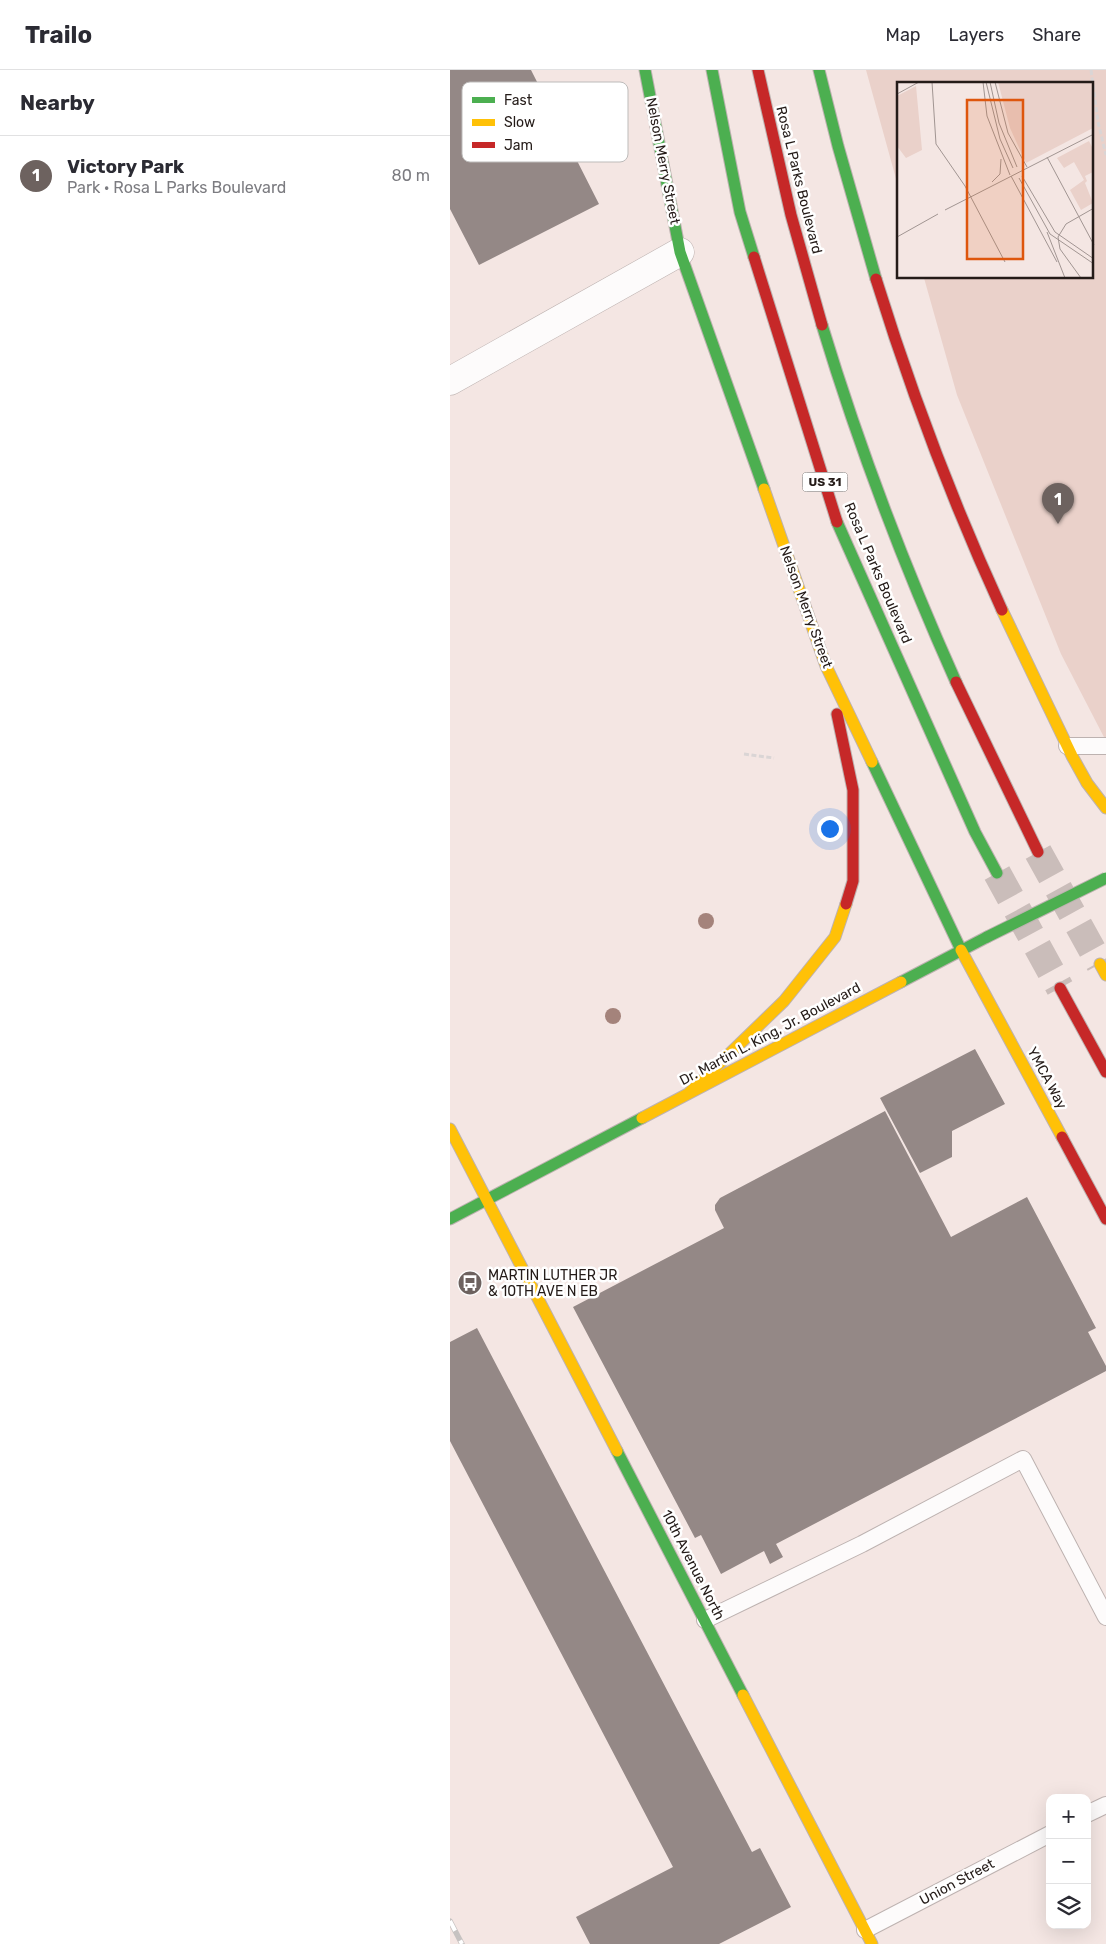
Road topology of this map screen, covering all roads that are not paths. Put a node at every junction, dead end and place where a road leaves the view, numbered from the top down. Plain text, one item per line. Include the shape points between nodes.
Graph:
1 (645, 70) edge
2 (712, 70) edge
3 (758, 70) edge
4 (820, 70) edge
5 (680, 252) junction
6 (450, 380) edge
7 (826, 666) junction
8 (1067, 746) junction
9 (1106, 746) edge
10 (1106, 808) edge
11 (1038, 852) tunnel mouth
12 (997, 873) tunnel mouth
13 (1106, 878) edge
14 (961, 950) junction
15 (1100, 964) tunnel mouth
16 (1106, 975) edge
17 (1060, 988) tunnel mouth
18 (1106, 1072) edge
19 (689, 1093) junction
20 (450, 1129) edge
21 (488, 1199) junction
22 (450, 1219) edge
23 (1106, 1220) edge
24 (1106, 1617) edge
25 (705, 1620) junction
26 (1106, 1804) edge
27 (1091, 1812) edge
28 (1046, 1836) edge
29 (869, 1937) edge

1 - 5 main road, Nelson Merry Street
2 - 12 main road, Rosa L Parks Boulevard / US 31 via 740,212 840,528 975,832
3 - 11 main road, Rosa L Parks Boulevard via 802,255 826,339 896,539 936,637
4 - 8 main road via 864,237 920,405 978,556
5 - 6 street
5 - 7 main road, Nelson Merry Street
7 - 14 main road, Nelson Merry Street
7 - 19 main road via 853,790 853,881 838,928 835,937 784,1001
8 - 9 lane
8 - 10 main road via 1087,785
13 - 14 main road, Dr. Martin L. King, Jr. Boulevard, bridge
14 - 19 main road, Dr. Martin L. King, Jr. Boulevard
14 - 23 main road, YMCA Way
15 - 16 main road
17 - 18 main road
19 - 21 main road, Dr. Martin L. King, Jr. Boulevard
20 - 21 main road, 10th Avenue North
21 - 22 main road, Dr. Martin L. King, Jr. Boulevard
21 - 25 main road, 10th Avenue North
24 - 25 lane via 1022,1460 862,1544
25 - 29 main road, 10th Avenue North
26 - 27 lane
28 - 29 lane, Union Street

